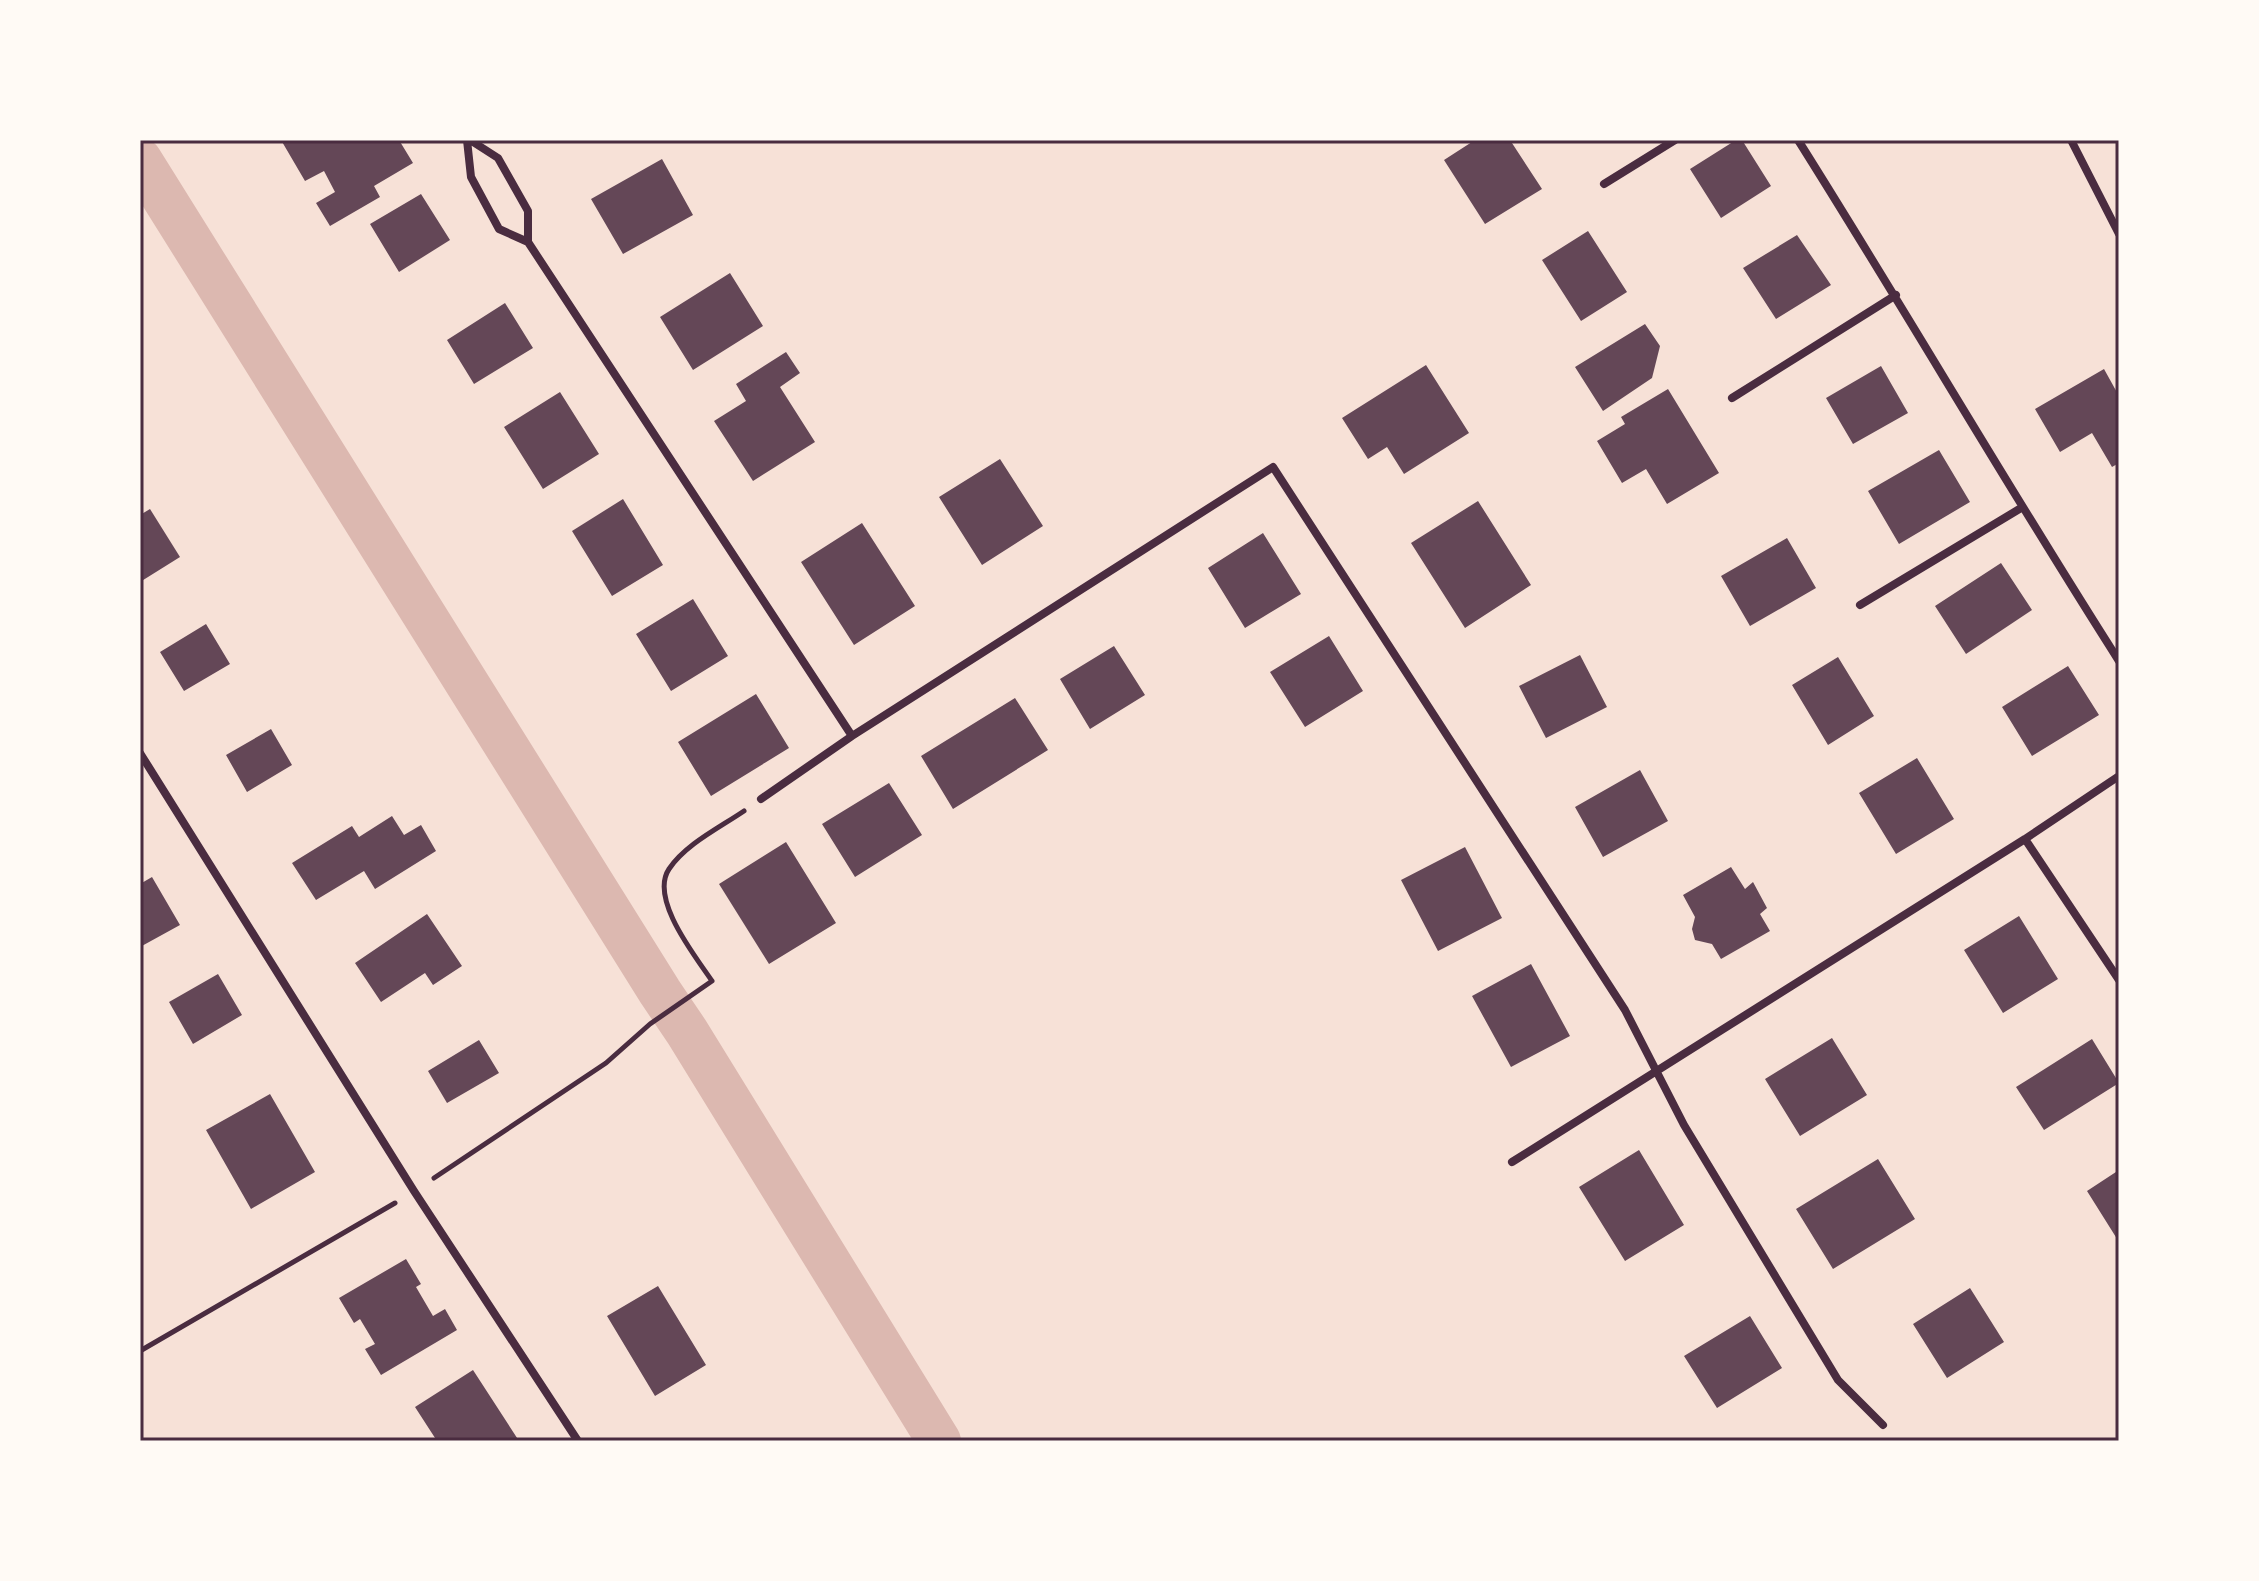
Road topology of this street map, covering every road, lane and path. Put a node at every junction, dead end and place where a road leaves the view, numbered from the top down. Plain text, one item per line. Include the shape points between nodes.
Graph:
1 (468, 140) edge
2 (1675, 140) edge
3 (1798, 140) edge
4 (2071, 140) edge
5 (1604, 184) dead end
6 (2119, 234) edge
7 (528, 242) junction
8 (1896, 295) junction
9 (1732, 398) dead end
10 (2021, 508) junction
11 (1860, 605) dead end
12 (2119, 661) edge
13 (852, 736) junction
14 (140, 753) edge
15 (2119, 776) edge
16 (761, 799) joint
17 (2025, 839) junction
18 (2119, 980) edge
19 (1656, 1070) junction
20 (1512, 1162) dead end
21 (414, 1191) junction
22 (140, 1351) edge
23 (1883, 1425) dead end
24 (578, 1441) edge

1 - 7 street via 498,158 528,211
1 - 7 street via 471,177 499,229
2 - 5 street
3 - 8 street
4 - 6 street
7 - 13 street
8 - 9 street
8 - 10 street
10 - 11 street
10 - 12 street
13 - 16 street
13 - 19 street via 1273,467 1625,1010
14 - 21 street
15 - 17 street
16 - 21 path via 685,852 667,871 665,891 674,925 712,981 606,1063
17 - 18 street
17 - 19 street
19 - 20 street
19 - 23 street via 1838,1380
21 - 22 path
21 - 24 street

